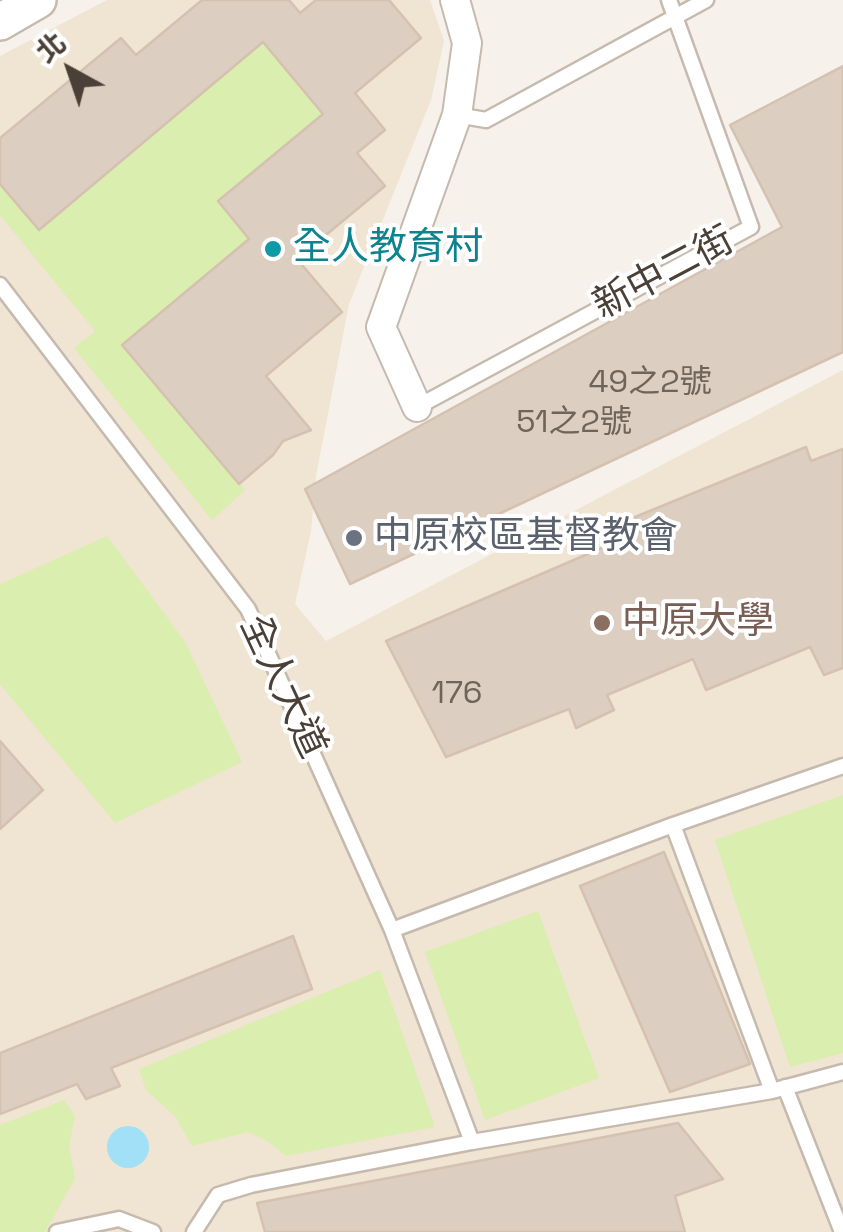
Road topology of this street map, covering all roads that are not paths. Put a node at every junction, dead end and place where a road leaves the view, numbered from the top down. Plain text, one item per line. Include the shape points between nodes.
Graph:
1 (38, 0) edge
2 (456, 0) edge
3 (669, 0) edge
4 (706, 0) edge
5 (674, 17) junction
6 (0, 22) edge
7 (457, 115) junction
8 (0, 285) edge
9 (417, 407) joint
10 (843, 766) edge
11 (673, 826) junction
12 (392, 930) junction
13 (843, 1072) edge
14 (778, 1089) junction
15 (472, 1142) junction
16 (56, 1232) edge
17 (153, 1232) edge
18 (194, 1232) edge
19 (842, 1232) edge

1 - 6 street
2 - 7 street via 468,43
3 - 5 lane, 新中二街
4 - 5 lane
5 - 7 lane via 486,120
5 - 9 lane, 新中二街 via 751,227
7 - 9 street via 381,326
8 - 12 lane, 全人大道 via 248,609
10 - 11 lane
11 - 12 lane
11 - 14 lane
12 - 15 lane, 全人大道
13 - 14 lane
14 - 15 lane
14 - 19 lane
15 - 18 lane via 218,1195
16 - 17 lane via 119,1218

